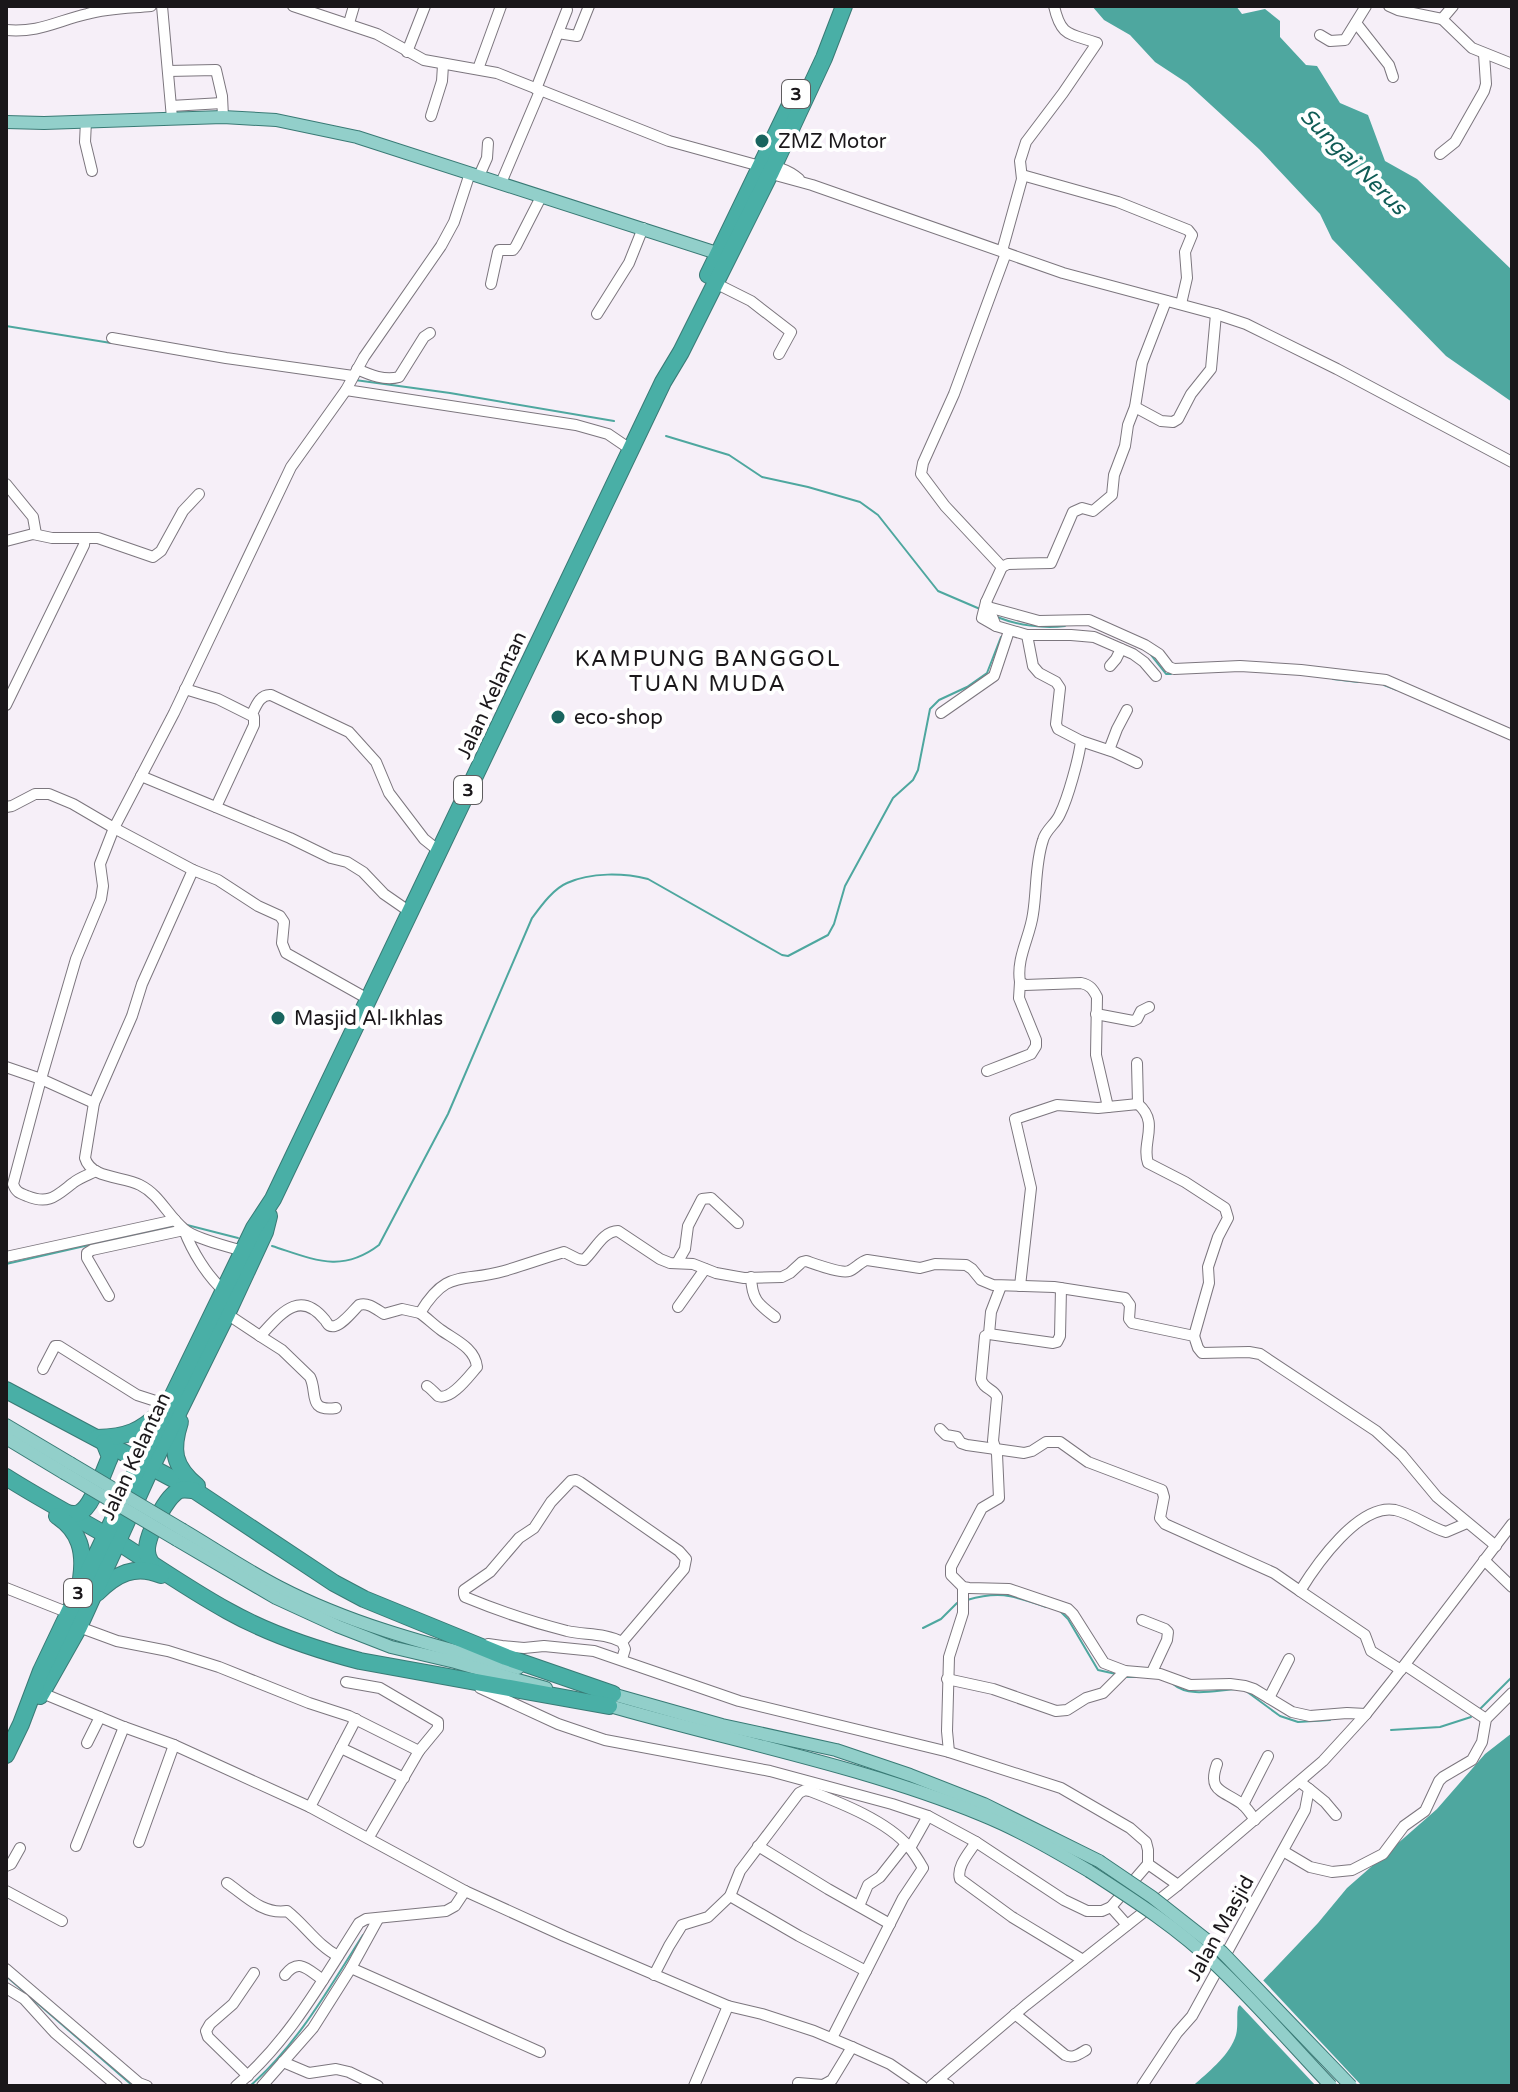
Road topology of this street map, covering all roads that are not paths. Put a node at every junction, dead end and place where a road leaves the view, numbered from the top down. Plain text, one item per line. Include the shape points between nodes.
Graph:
1 (151, 6) edge
2 (162, 6) edge
3 (293, 6) edge
4 (354, 6) edge
5 (425, 6) edge
6 (501, 6) edge
7 (589, 6) edge
8 (844, 6) edge
9 (1054, 6) edge
10 (1366, 6) edge
11 (1389, 6) edge
12 (1453, 6) edge
13 (86, 10) edge
14 (567, 10) dead end
15 (1442, 19) junction
16 (349, 23) junction
17 (1356, 23) junction
18 (6, 30) edge
19 (558, 33) junction
20 (1320, 35) dead end
21 (407, 52) junction
22 (1484, 54) junction
23 (1512, 64) edge
24 (443, 65) junction
25 (478, 69) junction
26 (168, 71) junction
27 (1393, 77) dead end
28 (538, 90) junction
29 (223, 110) junction
30 (171, 112) junction
31 (431, 116) dead end
32 (86, 121) junction
33 (6, 122) edge
34 (488, 143) dead end
35 (1440, 154) dead end
36 (768, 169) junction
37 (92, 171) dead end
38 (475, 175) junction
39 (1022, 175) junction
40 (501, 183) junction
41 (541, 197) junction
42 (643, 228) junction
43 (1004, 252) junction
44 (723, 255) junction
45 (715, 283) junction
46 (491, 284) dead end
47 (1166, 301) junction
48 (1181, 304) junction
49 (597, 314) dead end
50 (1216, 314) junction
51 (430, 333) dead end
52 (112, 338) dead end
53 (779, 354) dead end
54 (351, 380) junction
55 (663, 382) junction
56 (1135, 407) junction
57 (630, 449) junction
58 (1512, 462) edge
59 (6, 484) edge
60 (199, 494) dead end
61 (36, 534) junction
62 (85, 538) junction
63 (6, 541) edge
64 (1002, 567) junction
65 (988, 613) junction
66 (1009, 631) junction
67 (1027, 635) junction
68 (1121, 649) junction
69 (1110, 666) dead end
70 (1156, 676) dead end
71 (185, 689) junction
72 (6, 705) edge
73 (1127, 710) dead end
74 (941, 713) dead end
75 (252, 714) junction
76 (1512, 735) edge
77 (1081, 741) junction
78 (1109, 750) junction
79 (1137, 763) dead end
80 (141, 776) junction
81 (6, 807) edge
82 (216, 807) junction
83 (114, 828) junction
84 (439, 851) junction
85 (193, 870) junction
86 (410, 912) junction
87 (1020, 982) junction
88 (368, 999) junction
89 (1149, 1007) dead end
90 (1096, 1014) junction
91 (1137, 1063) dead end
92 (6, 1067) edge
93 (987, 1071) dead end
94 (41, 1079) junction
95 (94, 1103) junction
96 (1138, 1104) junction
97 (1108, 1107) junction
98 (96, 1171) junction
99 (273, 1199) junction
100 (175, 1220) junction
101 (738, 1223) dead end
102 (184, 1230) junction
103 (243, 1251) junction
104 (6, 1257) edge
105 (677, 1263) junction
106 (705, 1269) junction
107 (751, 1277) junction
108 (1001, 1286) junction
109 (1020, 1286) junction
110 (1061, 1288) junction
111 (224, 1291) junction
112 (109, 1296) dead end
113 (678, 1307) dead end
114 (420, 1313) junction
115 (227, 1314) junction
116 (775, 1317) dead end
117 (989, 1334) junction
118 (260, 1336) junction
119 (1194, 1336) junction
120 (43, 1369) dead end
121 (427, 1386) dead end
122 (189, 1389) junction
123 (6, 1390) edge
124 (168, 1405) junction
125 (336, 1408) dead end
126 (6, 1425) edge
127 (940, 1429) dead end
128 (6, 1438) edge
129 (100, 1440) junction
130 (995, 1448) junction
131 (145, 1466) junction
132 (67, 1468) junction
133 (8, 1478) edge
134 (194, 1490) junction
135 (218, 1505) junction
136 (64, 1512) junction
137 (1467, 1523) junction
138 (1512, 1524) edge
139 (111, 1539) junction
140 (1496, 1546) junction
141 (1484, 1560) junction
142 (151, 1563) junction
143 (1512, 1587) edge
144 (6, 1588) edge
145 (192, 1589) junction
146 (1300, 1591) junction
147 (78, 1592) junction
148 (964, 1596) junction
149 (77, 1619) junction
150 (1142, 1620) dead end
151 (459, 1638) junction
152 (622, 1642) junction
153 (622, 1659) junction
154 (1289, 1659) dead end
155 (1403, 1667) junction
156 (409, 1670) junction
157 (1152, 1672) junction
158 (1122, 1674) junction
159 (947, 1679) junction
160 (346, 1682) dead end
161 (42, 1693) junction
162 (1512, 1693) edge
163 (1269, 1698) junction
164 (611, 1700) junction
165 (1366, 1714) junction
166 (100, 1717) junction
167 (356, 1719) junction
168 (1486, 1719) junction
169 (21, 1724) junction
170 (124, 1727) junction
171 (87, 1743) dead end
172 (174, 1745) junction
173 (341, 1748) junction
174 (419, 1751) junction
175 (949, 1752) junction
176 (6, 1755) edge
177 (1268, 1756) dead end
178 (1217, 1764) dead end
179 (404, 1778) junction
180 (806, 1785) junction
181 (1304, 1786) junction
182 (856, 1794) junction
183 (1243, 1805) junction
184 (310, 1807) junction
185 (851, 1807) junction
186 (1336, 1815) dead end
187 (928, 1816) junction
188 (1255, 1820) junction
189 (369, 1837) junction
190 (139, 1842) dead end
191 (976, 1842) junction
192 (76, 1846) dead end
193 (758, 1846) junction
194 (908, 1846) junction
195 (20, 1848) dead end
196 (1283, 1851) junction
197 (1148, 1864) junction
198 (6, 1866) edge
199 (227, 1883) dead end
200 (1178, 1885) junction
201 (6, 1891) edge
202 (465, 1891) junction
203 (730, 1896) junction
204 (859, 1906) junction
205 (1111, 1907) junction
206 (378, 1919) junction
207 (62, 1921) dead end
208 (890, 1924) junction
209 (1127, 1925) junction
210 (338, 1956) junction
211 (1083, 1960) junction
212 (351, 1968) junction
213 (866, 1971) junction
214 (254, 1973) dead end
215 (285, 1975) dead end
216 (654, 1975) junction
217 (9, 1980) edge
218 (323, 1980) junction
219 (728, 2006) junction
220 (1015, 2014) junction
221 (832, 2038) junction
222 (852, 2047) junction
223 (1086, 2050) dead end
224 (540, 2052) dead end
225 (283, 2062) junction
226 (248, 2076) junction
227 (798, 2083) dead end
228 (934, 2083) edge
229 (117, 2086) edge
230 (147, 2086) edge
231 (236, 2086) edge
232 (262, 2086) edge
233 (378, 2086) edge
234 (694, 2086) edge
235 (922, 2086) edge
236 (949, 2086) edge
237 (1142, 2086) edge
238 (1331, 2086) edge
239 (1351, 2086) edge

1 - 13 street
2 - 26 street
3 - 16 street
4 - 16 street
5 - 21 street
6 - 25 street
7 - 19 street via 577,36
8 - 36 highway, Jalan Kelantan / 3 via 826,34
9 - 39 street via 1063,30 1097,43 1026,142
10 - 17 street
11 - 15 street
12 - 15 street
13 - 18 street via 37,30
14 - 19 street
15 - 22 street
16 - 21 street
17 - 20 street via 1345,40
17 - 27 street
19 - 28 street
21 - 24 street
22 - 23 street
22 - 35 street via 1484,91 1455,142
24 - 25 street
24 - 31 street
25 - 28 street
26 - 29 street via 216,70
26 - 30 street
28 - 36 street via 669,141
28 - 40 street
29 - 30 main road
29 - 38 main road via 357,137
30 - 32 main road
32 - 33 main road
32 - 37 street
34 - 38 street via 487,158
36 - 43 street
36 - 44 highway, Jalan Kelantan / 3
38 - 40 main road
38 - 54 street via 448,234
39 - 43 street
39 - 48 street via 1118,202 1188,230 1192,235 1185,252
40 - 41 main road
41 - 42 main road
41 - 46 street via 513,250 499,250
42 - 44 main road
42 - 49 street via 629,263
43 - 47 street
43 - 64 street via 954,394 921,469 945,506
44 - 45 highway, Jalan Kelantan / 3
44 - 55 highway, Jalan Kelantan / 3 via 675,347
45 - 53 street via 751,301 791,332
45 - 55 highway, Jalan Kelantan / 3
47 - 48 street
47 - 56 street via 1142,363
48 - 50 street
50 - 56 street via 1211,369 1178,419 1161,421
50 - 58 street via 1261,330
51 - 54 street via 399,377
52 - 54 street
54 - 57 street via 576,425 608,434
54 - 71 street via 291,467
55 - 57 highway, Jalan Kelantan / 3
56 - 64 street via 1112,495 1093,511 1073,512 1051,563
57 - 84 highway, Jalan Kelantan / 3
59 - 61 street via 33,517
60 - 62 street via 153,557
61 - 62 street
61 - 63 street
62 - 72 street
64 - 65 street
65 - 66 street
65 - 76 street via 1031,620 1089,620 1145,645 1174,669 1240,666 1386,680
66 - 67 street
66 - 74 street via 994,676
67 - 68 street via 1088,636
67 - 77 street via 1033,666 1060,688 1058,729
68 - 69 street
68 - 70 street
71 - 75 street
71 - 80 street
73 - 78 street
75 - 82 street via 254,725
75 - 84 street via 268,694 349,732 376,762 389,793
77 - 78 street
77 - 87 street via 1060,814 1041,848
78 - 79 street
80 - 82 street
80 - 83 street
81 - 83 street via 35,794 49,794
82 - 86 street via 347,862
83 - 85 street
83 - 94 street via 100,864 101,899 76,959
84 - 86 highway, Jalan Kelantan / 3
85 - 88 street via 280,916 286,953
85 - 95 street
86 - 88 highway, Jalan Kelantan / 3
87 - 90 street via 1089,985 1097,997
87 - 93 street via 1019,998 1036,1046 1031,1054
88 - 99 highway, Jalan Kelantan / 3
89 - 90 street via 1133,1021
90 - 97 street via 1096,1055
91 - 96 street
92 - 94 street
94 - 95 street
94 - 98 street via 13,1179 15,1190 47,1200
95 - 98 street via 85,1158
96 - 97 street
96 - 119 street via 1150,1126 1148,1163 1228,1213 1208,1267
97 - 109 street via 1057,1105 1015,1119 1031,1188
98 - 100 street via 150,1190
99 - 103 highway, Jalan Kelantan / 3
99 - 115 highway, Jalan Kelantan / 3 via 265,1232
100 - 102 street
100 - 104 street
101 - 105 street via 705,1197 688,1226
102 - 103 street
102 - 111 street
102 - 112 street via 87,1253
103 - 111 highway, Jalan Kelantan / 3
105 - 106 street
105 - 114 street via 660,1259 614,1230 584,1260 564,1252 446,1282
106 - 107 street
106 - 113 street
107 - 108 street via 782,1277 806,1261 849,1271 867,1260 920,1268 966,1265 981,1280
107 - 116 street via 753,1297
108 - 109 street
108 - 117 street
109 - 110 street
110 - 117 street via 1057,1342
110 - 119 street via 1125,1298 1132,1323
111 - 124 highway, Jalan Kelantan / 3
114 - 118 street via 402,1309 384,1314 363,1304 333,1326 307,1304 280,1315
114 - 121 street via 468,1348 477,1362 450,1395 437,1396
115 - 118 street
115 - 122 highway, Jalan Kelantan / 3
117 - 130 street via 984,1339 981,1379 997,1397
118 - 125 street via 310,1377 317,1404
119 - 137 street via 1202,1353 1260,1354 1376,1431
120 - 124 street via 59,1346 137,1395
122 - 131 highway, Jalan Kelantan / 3
122 - 135 highway via 175,1453 180,1469
123 - 129 highway
124 - 129 highway via 141,1429
124 - 131 highway, Jalan Kelantan / 3
126 - 132 main road
127 - 130 street via 963,1444
128 - 132 main road
129 - 131 highway
129 - 136 highway via 110,1457 89,1503 76,1515
130 - 146 street via 1028,1452 1051,1440 1060,1442 1088,1462 1162,1490 1160,1518 1165,1524 1274,1573
130 - 148 street via 999,1498 982,1508 951,1567
131 - 134 highway
131 - 139 highway, Jalan Kelantan / 3
132 - 164 main road, bridge via 305,1613 391,1647
133 - 136 highway
133 - 147 highway via 72,1528 83,1549
134 - 135 highway
134 - 142 highway via 183,1489 167,1501 146,1548
135 - 151 highway via 334,1583
136 - 139 highway
137 - 140 street
137 - 146 street via 1446,1532 1385,1509 1350,1527
138 - 140 street
139 - 142 highway
139 - 147 highway, Jalan Kelantan / 3
139 - 149 highway, Jalan Kelantan / 3
140 - 141 street
141 - 143 street
141 - 155 street
142 - 145 highway
144 - 149 street
145 - 149 highway via 149,1569 132,1571 114,1577
145 - 156 highway via 292,1639
146 - 155 street via 1365,1635 1371,1651
147 - 149 highway, Jalan Kelantan / 3
148 - 158 street via 973,1589 1009,1589 1068,1609 1104,1663
148 - 159 street
149 - 161 highway, Jalan Kelantan / 3
149 - 167 street via 117,1641 219,1667
149 - 169 highway, Jalan Kelantan / 3 via 41,1671
150 - 157 street via 1168,1632
151 - 153 street via 502,1646 578,1648
151 - 164 highway
152 - 152 street via 684,1569 686,1559 580,1482 571,1481 534,1528 464,1594 528,1622
152 - 153 street
153 - 175 street via 739,1701
154 - 163 street
155 - 165 street
155 - 168 street
156 - 164 highway
156 - 180 street via 482,1688 605,1740 770,1771
157 - 158 street
157 - 163 street via 1190,1685 1245,1686
158 - 159 street via 1103,1693 1062,1712
159 - 175 street
160 - 174 street via 380,1688 437,1720 438,1728
161 - 166 street
161 - 169 highway, Jalan Kelantan / 3
162 - 168 street
163 - 165 street via 1310,1716
164 - 238 main road, bridge via 913,1789 985,1816 1059,1853 1181,1935
164 - 239 main road, bridge via 836,1750 984,1804 1099,1861 1222,1952
165 - 181 street
166 - 170 street
166 - 171 street
167 - 173 street
167 - 174 street
168 - 196 street via 1472,1760 1439,1781 1425,1811 1404,1826 1383,1854 1352,1870 1332,1872 1310,1867
169 - 176 highway, Jalan Kelantan / 3
170 - 172 street
170 - 192 street
172 - 184 street
172 - 190 street
173 - 179 street
173 - 184 street
174 - 179 street
175 - 197 street via 1071,1793 1146,1842
177 - 183 street
178 - 183 street via 1215,1784
179 - 189 street
180 - 182 street
180 - 185 street
180 - 193 street
181 - 186 street
181 - 188 street
181 - 196 street, Jalan Masjid via 1308,1803
182 - 185 street
182 - 187 street
183 - 188 street
184 - 189 street
185 - 194 street
187 - 191 street
187 - 194 street
188 - 200 street
189 - 202 street
191 - 205 street via 1064,1900 1087,1911
191 - 211 street via 960,1866 960,1879
193 - 203 street
193 - 204 street
194 - 204 street via 868,1885
194 - 208 street via 923,1868
195 - 198 street
196 - 237 street, Jalan Masjid via 1192,2016
197 - 200 street
197 - 205 street
199 - 210 street via 255,1905 287,1911
200 - 209 street
201 - 207 street
202 - 206 street via 446,1911
202 - 216 street
203 - 213 street
203 - 216 street via 708,1917 682,1925
204 - 208 street
205 - 209 street
206 - 210 street via 359,1923
206 - 212 street
208 - 213 street
209 - 211 street
210 - 218 street
211 - 220 street
212 - 224 street
212 - 225 street via 313,2028
213 - 221 street
214 - 226 street via 206,2031
215 - 218 street via 296,1965
216 - 219 street
217 - 229 street via 55,2033
217 - 230 street
218 - 226 street via 297,2021
219 - 221 street
219 - 234 street
220 - 223 street via 1065,2055
220 - 228 street
221 - 222 street
222 - 227 street via 828,2083
222 - 235 street
225 - 232 street
225 - 233 street via 309,2073 349,2072
226 - 231 street
228 - 236 street

